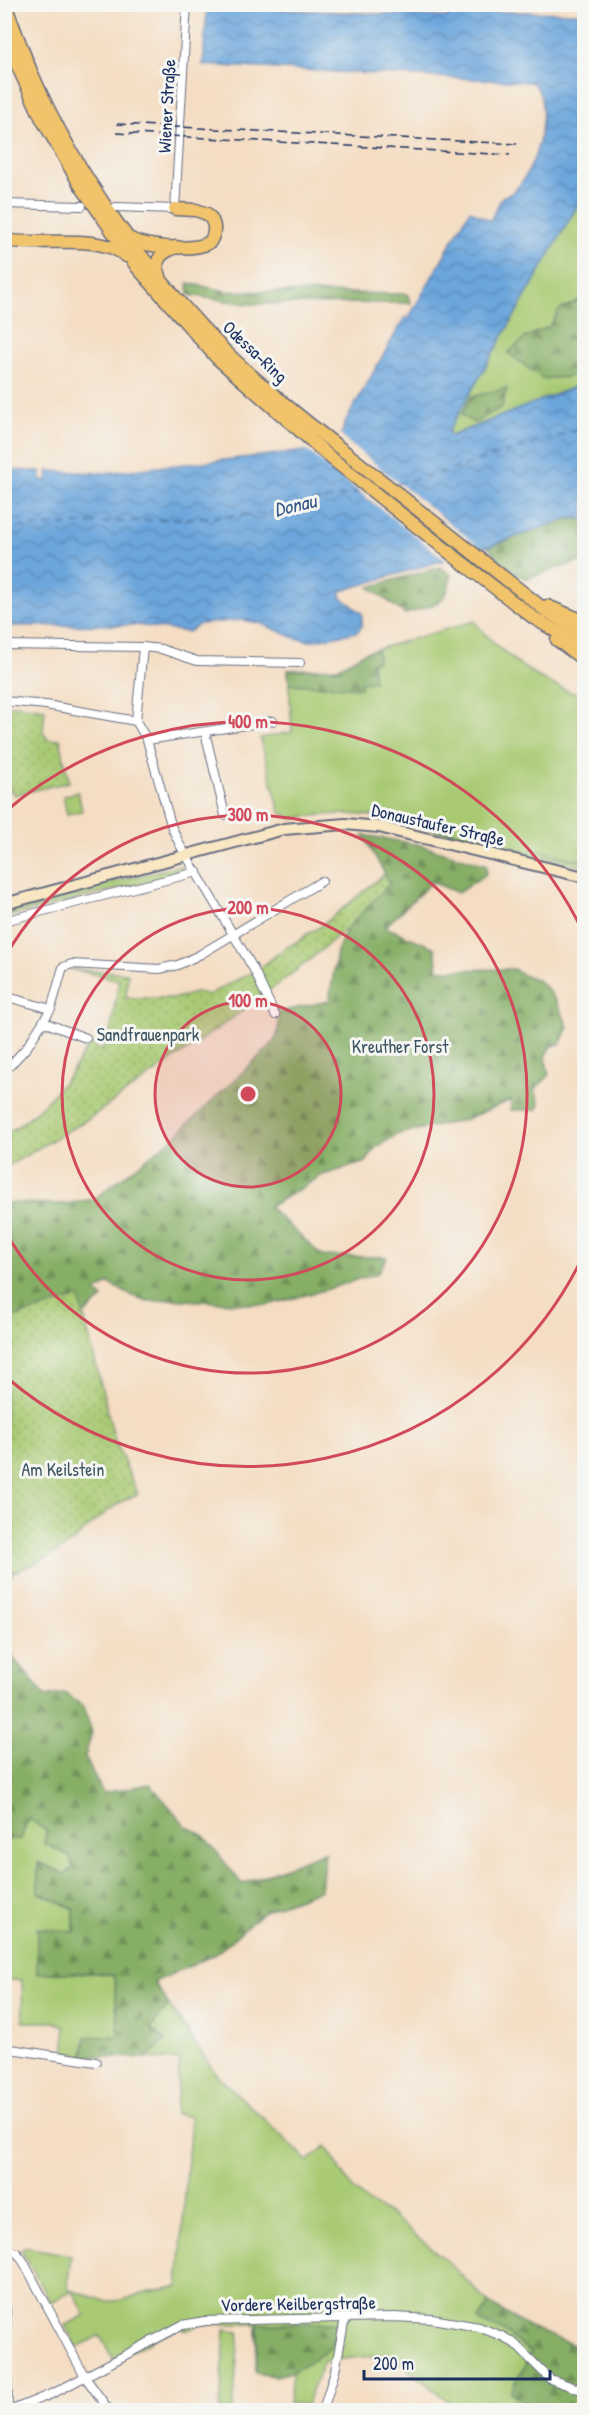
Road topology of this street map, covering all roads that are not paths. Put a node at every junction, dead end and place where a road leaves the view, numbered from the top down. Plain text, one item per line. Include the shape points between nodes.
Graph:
1 (5, 4) edge
2 (187, 4) edge
3 (9, 36) edge
4 (59, 139) junction
5 (4, 204) edge
6 (82, 206) dead end
7 (116, 207) dead end
8 (175, 209) junction
9 (99, 213) junction
10 (130, 238) junction
11 (4, 240) edge
12 (81, 243) junction
13 (177, 246) junction
14 (137, 267) junction
15 (157, 272) junction
16 (529, 606) junction
17 (534, 618) junction
18 (585, 621) edge
19 (585, 635) edge
20 (4, 645) edge
21 (143, 647) junction
22 (585, 648) edge
23 (585, 660) edge
24 (300, 663) dead end
25 (4, 701) edge
26 (136, 721) junction
27 (273, 721) dead end
28 (205, 732) junction
29 (147, 740) junction
30 (225, 815) dead end
31 (187, 856) junction
32 (196, 872) junction
33 (585, 877) edge
34 (322, 880) dead end
35 (4, 904) edge
36 (4, 921) edge
37 (233, 934) junction
38 (4, 996) edge
39 (51, 1009) junction
40 (275, 1015) dead end
41 (43, 1022) junction
42 (86, 1038) dead end
43 (4, 1072) edge
44 (4, 2048) edge
45 (96, 2062) dead end
46 (4, 2249) edge
47 (6, 2308) edge
48 (345, 2318) junction
49 (85, 2377) junction
50 (585, 2391) edge
51 (10, 2410) edge
52 (109, 2410) edge
53 (323, 2410) edge

1 - 3 highway, Odessa-Ring
2 - 8 street, Wiener Straße
3 - 4 highway, Odessa-Ring
4 - 9 highway, Odessa-Ring
4 - 10 highway, Odessa-Ring
5 - 6 street
7 - 8 street
8 - 13 highway via 204,212 213,222 215,232 210,242 200,248
9 - 12 highway via 101,234 94,241
9 - 14 highway, Odessa-Ring
10 - 13 highway via 140,244
10 - 15 highway, Odessa-Ring
11 - 12 highway
12 - 14 highway via 117,249
13 - 15 highway via 162,255 156,263
14 - 16 highway, Odessa-Ring via 217,358 331,458 460,561
15 - 16 highway, Odessa-Ring via 225,351
16 - 17 highway, Odessa-Ring
16 - 18 highway
16 - 19 highway, Odessa-Ring
17 - 22 highway, Odessa-Ring
17 - 23 highway
20 - 21 street
21 - 24 street via 197,661
21 - 26 street
25 - 26 street
26 - 29 street
27 - 28 street
28 - 29 street
28 - 30 street
29 - 31 street via 172,828
31 - 32 street
31 - 33 main road, Donaustaufer Straße via 284,829 352,824 400,831
31 - 35 main road, Donaustaufer Straße
32 - 36 street
32 - 37 street
34 - 37 street
37 - 39 street via 188,961 169,967 67,965 60,972
37 - 40 street
38 - 39 street
39 - 41 street
41 - 42 street
41 - 43 street
44 - 45 street
46 - 49 street via 22,2259
47 - 51 street
48 - 49 street, Vordere Keilbergstraße via 205,2321 182,2325
48 - 50 street, Vordere Keilbergstraße via 432,2319 479,2327 515,2344 550,2379
48 - 53 street
49 - 51 street, Vordere Keilbergstraße via 41,2400
49 - 52 street

